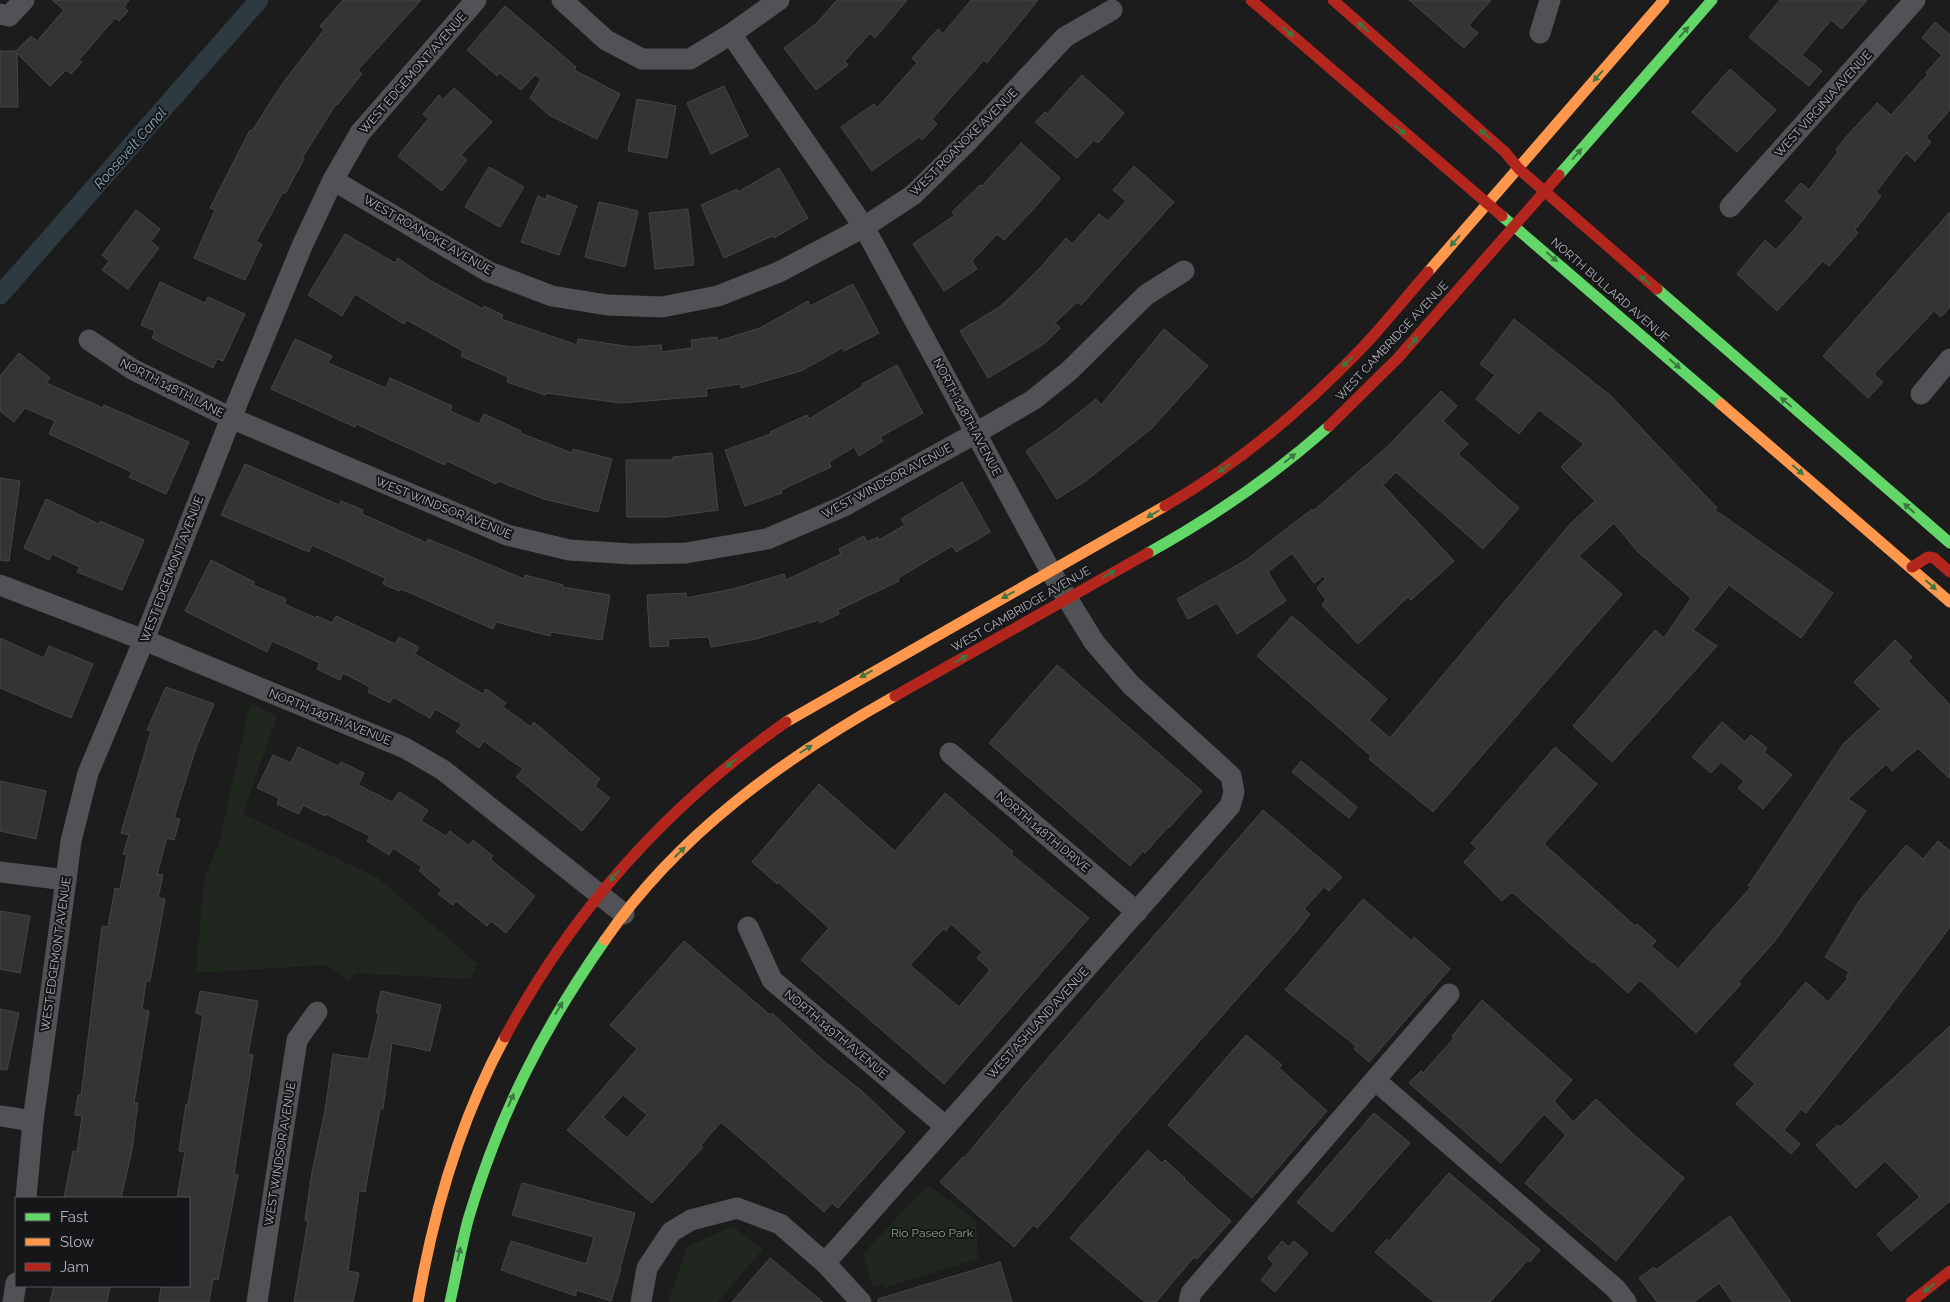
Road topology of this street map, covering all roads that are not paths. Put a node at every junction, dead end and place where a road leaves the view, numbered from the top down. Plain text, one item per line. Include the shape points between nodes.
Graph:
1 (24, 0) edge
2 (476, 0) edge
3 (562, 0) edge
4 (779, 0) edge
5 (1251, 0) edge
6 (1333, 0) edge
7 (1550, 0) edge
8 (1664, 0) edge
9 (1712, 0) edge
10 (1916, 0) edge
11 (1112, 10) dead end
12 (0, 14) edge
13 (1540, 33) dead end
14 (731, 34) junction
15 (1519, 169) junction
16 (333, 180) junction
17 (1545, 191) junction
18 (1487, 204) junction
19 (1730, 207) dead end
20 (864, 226) junction
21 (1515, 226) junction
22 (1184, 271) dead end
23 (89, 340) dead end
24 (1950, 359) edge
25 (1920, 394) dead end
26 (231, 418) junction
27 (976, 433) junction
28 (1950, 543) edge
29 (1912, 567) junction
30 (1051, 572) junction
31 (1950, 572) edge
32 (0, 585) edge
33 (1067, 598) junction
34 (1950, 602) edge
35 (144, 640) junction
36 (950, 753) dead end
37 (1231, 776) joint
38 (0, 872) edge
39 (66, 880) junction
40 (600, 893) junction
41 (1137, 912) junction
42 (624, 914) junction
43 (748, 927) dead end
44 (1449, 994) dead end
45 (317, 1012) dead end
46 (1375, 1080) junction
47 (0, 1116) edge
48 (33, 1121) junction
49 (945, 1126) junction
50 (26, 1197) edge
51 (825, 1263) junction
52 (1949, 1274) edge
53 (15, 1287) edge
54 (13, 1302) edge
55 (258, 1302) edge
56 (418, 1302) edge
57 (450, 1302) edge
58 (641, 1302) edge
59 (861, 1302) edge
60 (1189, 1302) edge
61 (1626, 1302) edge
62 (1911, 1302) edge

1 - 12 street via 9,16
2 - 16 street, WEST EDGEMONT AVENUE via 360,133
3 - 14 street via 606,40 642,59 690,59
4 - 14 street
5 -> 18 street, NORTH BULLARD AVENUE
15 -> 6 street via 1506,152
7 - 13 street
8 -> 15 street, WEST CAMBRIDGE AVENUE
17 -> 9 street, WEST CAMBRIDGE AVENUE
10 - 19 street, WEST VIRGINIA AVENUE
11 - 20 street, WEST ROANOKE AVENUE via 1065,37 914,195
14 - 20 street, NORTH 148TH AVENUE
15 - 17 street
15 - 18 street, WEST CAMBRIDGE AVENUE
16 - 20 street, WEST ROANOKE AVENUE via 489,272 552,296 608,304 662,307 718,296 779,272
16 - 26 street, WEST EDGEMONT AVENUE
17 - 21 street, WEST CAMBRIDGE AVENUE
28 -> 17 street
18 - 21 street, NORTH BULLARD AVENUE
18 -> 30 street, WEST CAMBRIDGE AVENUE via 1361,349 1292,416 1195,489
20 - 27 street, NORTH 148TH AVENUE
21 -> 29 street, NORTH BULLARD AVENUE
33 -> 21 street, WEST CAMBRIDGE AVENUE via 1215,514 1314,439 1368,390
22 - 27 street, WEST WINDSOR AVENUE via 1146,296 1069,372 1033,400
23 - 26 street, NORTH 148TH LANE via 132,370
24 - 25 street
26 - 27 street, WEST WINDSOR AVENUE via 507,536 569,550 632,554 686,553 767,539 844,506
26 - 35 street, WEST EDGEMONT AVENUE
27 - 30 street, NORTH 148TH AVENUE
29 - 31 street via 1928,557 1934,558
29 -> 34 street, NORTH BULLARD AVENUE
30 - 33 street, NORTH 148TH AVENUE
30 -> 40 street, WEST CAMBRIDGE AVENUE via 835,692 769,734 740,755 664,822
32 - 35 street, NORTH 149TH AVENUE
33 - 37 street, NORTH 148TH AVENUE via 1094,642 1131,685
42 -> 33 street, WEST CAMBRIDGE AVENUE via 657,874 719,815 794,756
35 - 39 street, WEST EDGEMONT AVENUE via 88,773
35 - 40 street, NORTH 149TH AVENUE via 405,748 443,770
36 - 41 street, NORTH 148TH DRIVE
37 - 41 street, WEST ASHLAND AVENUE via 1234,792 1230,806
38 - 39 street
39 - 48 street, WEST EDGEMONT AVENUE
40 - 42 street, NORTH 149TH AVENUE
40 - 56 street, WEST CAMBRIDGE AVENUE via 546,967 514,1018 489,1069 449,1166
41 - 49 street, WEST ASHLAND AVENUE
57 -> 42 street, WEST CAMBRIDGE AVENUE via 477,1189 513,1095 534,1050 569,992
43 - 49 street, NORTH 149TH AVENUE via 772,980
44 - 46 street
45 - 55 street, WEST WINDSOR AVENUE via 297,1040
46 - 60 street via 1191,1293
46 - 61 street via 1616,1289
47 - 48 street
48 - 50 street, WEST EDGEMONT AVENUE
49 - 51 street, WEST ASHLAND AVENUE
51 - 58 street via 780,1224 737,1208 712,1213 670,1232 647,1268
51 - 59 street
52 -> 62 street
53 - 54 street

